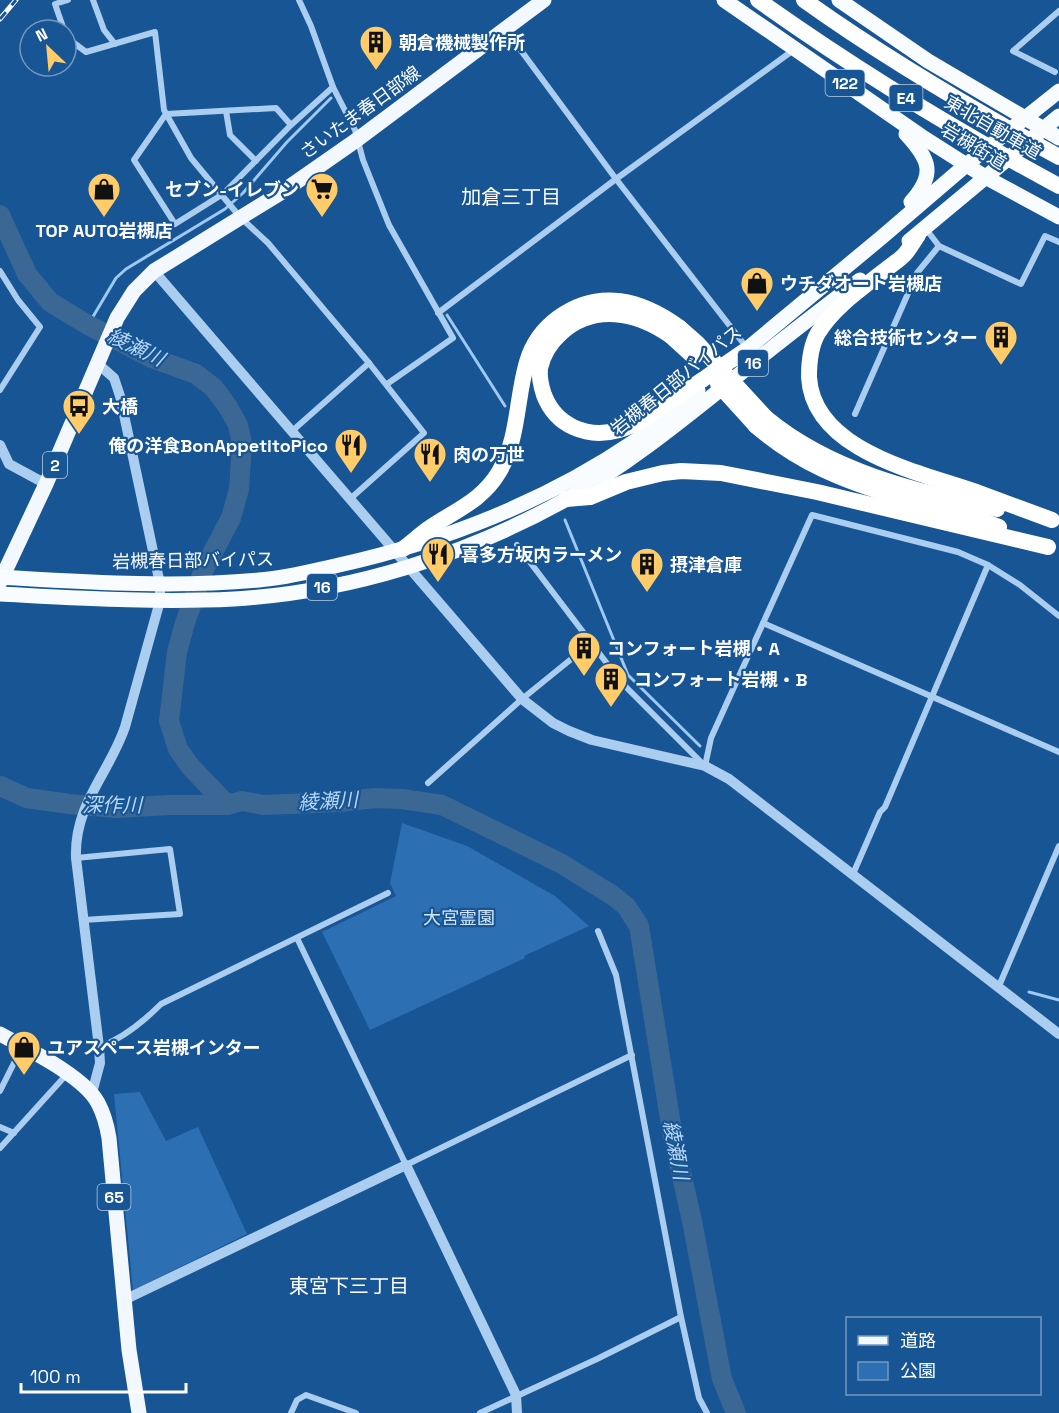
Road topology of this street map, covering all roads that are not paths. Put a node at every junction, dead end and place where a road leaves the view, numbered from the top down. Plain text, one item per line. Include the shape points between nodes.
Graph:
1 (68, 0) edge
2 (93, 0) edge
3 (299, 0) edge
4 (544, 0) edge
5 (724, 0) edge
6 (758, 0) edge
7 (804, 0) edge
8 (839, 0) edge
9 (1059, 11) edge
10 (60, 18) edge
11 (505, 29) junction
12 (115, 44) junction
13 (78, 46) edge
14 (796, 49) junction
15 (1055, 72) dead end
16 (333, 87) junction
17 (1056, 94) edge
18 (988, 97) junction
19 (226, 111) junction
20 (887, 113) junction
21 (166, 114) junction
22 (1059, 116) edge
23 (1024, 118) junction
24 (291, 125) junction
25 (1043, 129) junction
26 (1059, 138) edge
27 (358, 139) junction
28 (975, 141) junction
29 (1059, 157) edge
30 (256, 161) junction
31 (966, 165) junction
32 (987, 178) junction
33 (616, 179) junction
34 (1059, 186) edge
35 (225, 197) junction
36 (1059, 198) edge
37 (236, 212) junction
38 (1059, 217) edge
39 (922, 232) junction
40 (1059, 242) edge
41 (939, 246) junction
42 (154, 271) junction
43 (0, 272) edge
44 (836, 276) junction
45 (438, 313) junction
46 (675, 332) junction
47 (745, 350) junction
48 (100, 357) junction
49 (369, 363) junction
50 (387, 384) junction
51 (0, 390) edge
52 (855, 414) dead end
53 (761, 422) junction
54 (291, 432) junction
55 (0, 444) edge
56 (46, 484) junction
57 (350, 499) junction
58 (566, 499) junction
59 (1055, 521) edge
60 (517, 545) dead end
61 (1054, 548) edge
62 (398, 550) junction
63 (988, 565) junction
64 (408, 567) junction
65 (1, 579) edge
66 (160, 584) junction
67 (0, 594) edge
68 (167, 601) junction
69 (1059, 616) edge
70 (763, 623) junction
71 (591, 643) junction
72 (932, 696) junction
73 (522, 699) junction
74 (1059, 752) edge
75 (705, 766) junction
76 (428, 783) dead end
77 (1059, 846) edge
78 (76, 858) junction
79 (853, 874) junction
80 (388, 893) dead end
81 (83, 920) junction
82 (598, 931) dead end
83 (297, 938) junction
84 (999, 986) junction
85 (0, 1034) edge
86 (1059, 1034) edge
87 (22, 1047) junction
88 (99, 1047) junction
89 (632, 1055) junction
90 (67, 1073) junction
91 (0, 1091) edge
92 (92, 1093) junction
93 (0, 1127) edge
94 (14, 1133) junction
95 (0, 1148) edge
96 (406, 1165) junction
97 (124, 1300) junction
98 (681, 1317) junction
99 (516, 1395) junction
100 (139, 1413) edge
101 (291, 1413) edge
102 (356, 1413) edge
103 (480, 1413) edge
104 (517, 1413) edge
105 (707, 1413) edge

1 - 10 street via 55,4
2 - 12 street via 104,30
3 - 16 street
4 - 11 main road, さいたま春日部線 / 2
5 - 14 highway, 岩槻街道 / 122
6 - 28 highway, 東北自動車道 / E4, bridge
7 - 29 highway, 東北自動車道 / E4, bridge via 983,115
8 - 18 highway
9 - 15 street via 1013,51
11 - 27 main road, さいたま春日部線 / 2
11 - 33 street
12 - 13 street via 86,52
12 - 21 street via 155,32
14 - 20 highway, 岩槻街道 / 122
14 - 33 street
16 - 24 street
16 - 27 street
17 - 18 highway via 1009,105
17 - 23 highway, 岩槻春日部バイパス / 16
18 - 23 highway
19 - 21 street
19 - 24 street via 276,108
19 - 30 street via 230,135
20 - 31 highway, 岩槻街道 / 122
20 - 44 highway via 925,156 927,177 923,189 904,210
21 - 35 street via 191,158
21 - 35 street via 134,160 175,224
22 - 25 highway, 岩槻春日部バイパス / 16
23 - 25 highway
23 - 31 highway, 岩槻春日部バイパス / 16
24 - 30 street
25 - 26 highway
25 - 32 highway, 岩槻春日部バイパス / 16
27 - 37 main road, さいたま春日部線 / 2 via 282,192
27 - 45 street via 389,225
28 - 34 highway, 東北自動車道 / E4, bridge
28 - 36 highway, bridge
30 - 35 street
31 - 32 highway, 岩槻街道 / 122
31 - 44 highway, 岩槻春日部バイパス / 16
32 - 38 highway, 岩槻街道 / 122
32 - 39 highway, 岩槻春日部バイパス / 16
33 - 45 street
33 - 47 street
35 - 37 street
37 - 42 main road, さいたま春日部線 / 2
37 - 49 street
39 - 41 street
39 - 58 highway, 岩槻春日部バイパス / 16 via 677,424
39 - 59 highway via 905,255 833,313 817,336 809,370 819,412 866,451
40 - 41 street via 1045,236 1021,284
41 - 52 street via 917,273
42 - 48 main road, さいたま春日部線 / 2 via 134,291 117,318
42 - 54 street
43 - 51 street via 40,327
44 - 47 highway, 岩槻春日部バイパス / 16
45 - 50 street via 453,338
46 - 47 highway via 616,313 593,316 572,325 555,339 542,361 540,380 548,405 563,422 584,432 619,430 658,411
46 - 53 highway, bridge via 697,343
46 - 62 highway via 648,308 617,300 583,304 554,321 534,345 527,362 513,442 498,475 476,499
47 - 62 highway, 岩槻春日部バイパス / 16 via 656,425 601,462 499,515
48 - 56 main road, さいたま春日部線 / 2
48 - 66 street via 120,396
49 - 50 street
49 - 54 street
50 - 57 street via 424,433
53 - 59 highway via 810,450 865,474
53 - 61 highway via 785,449 835,475 975,517
54 - 57 street
55 - 56 street via 9,464
56 - 65 main road, さいたま春日部線 / 2
57 - 62 street
58 - 61 highway via 590,497 626,482 663,473 721,473
58 - 64 highway, 岩槻春日部バイパス / 16 via 479,542
60 - 71 street
62 - 64 street
62 - 66 highway, 岩槻春日部バイパス / 16 via 292,576
63 - 69 street
63 - 70 street via 958,552 812,515
63 - 72 street
64 - 68 highway, 岩槻春日部バイパス / 16 via 321,587 235,598
64 - 73 street
65 - 66 highway, 岩槻春日部バイパス / 16
66 - 68 street
67 - 68 highway, 岩槻春日部バイパス / 16
68 - 78 street via 121,740 79,820
70 - 72 street
70 - 75 street via 711,738
71 - 73 street
71 - 75 street via 621,682
72 - 74 street
72 - 79 street
73 - 75 street via 554,723 592,740
73 - 76 street
75 - 79 street via 729,778
77 - 84 street
78 - 81 street
78 - 81 street via 170,849 180,914
79 - 84 street
80 - 83 street
81 - 88 street
82 - 89 street via 616,975
83 - 88 street via 161,1004 132,1029
83 - 96 street
84 - 86 street
85 - 87 main road, 65
87 - 90 main road, 65
87 - 91 street
88 - 92 street via 100,1063
89 - 96 street
89 - 98 street
90 - 92 main road, 65
90 - 94 street
92 - 97 main road, 65 via 107,1126
93 - 94 street
94 - 95 street
96 - 97 street
96 - 99 street
97 - 100 main road, 65
98 - 99 street
98 - 105 street via 699,1398
99 - 103 street
99 - 104 street
101 - 102 street via 297,1401 306,1395

